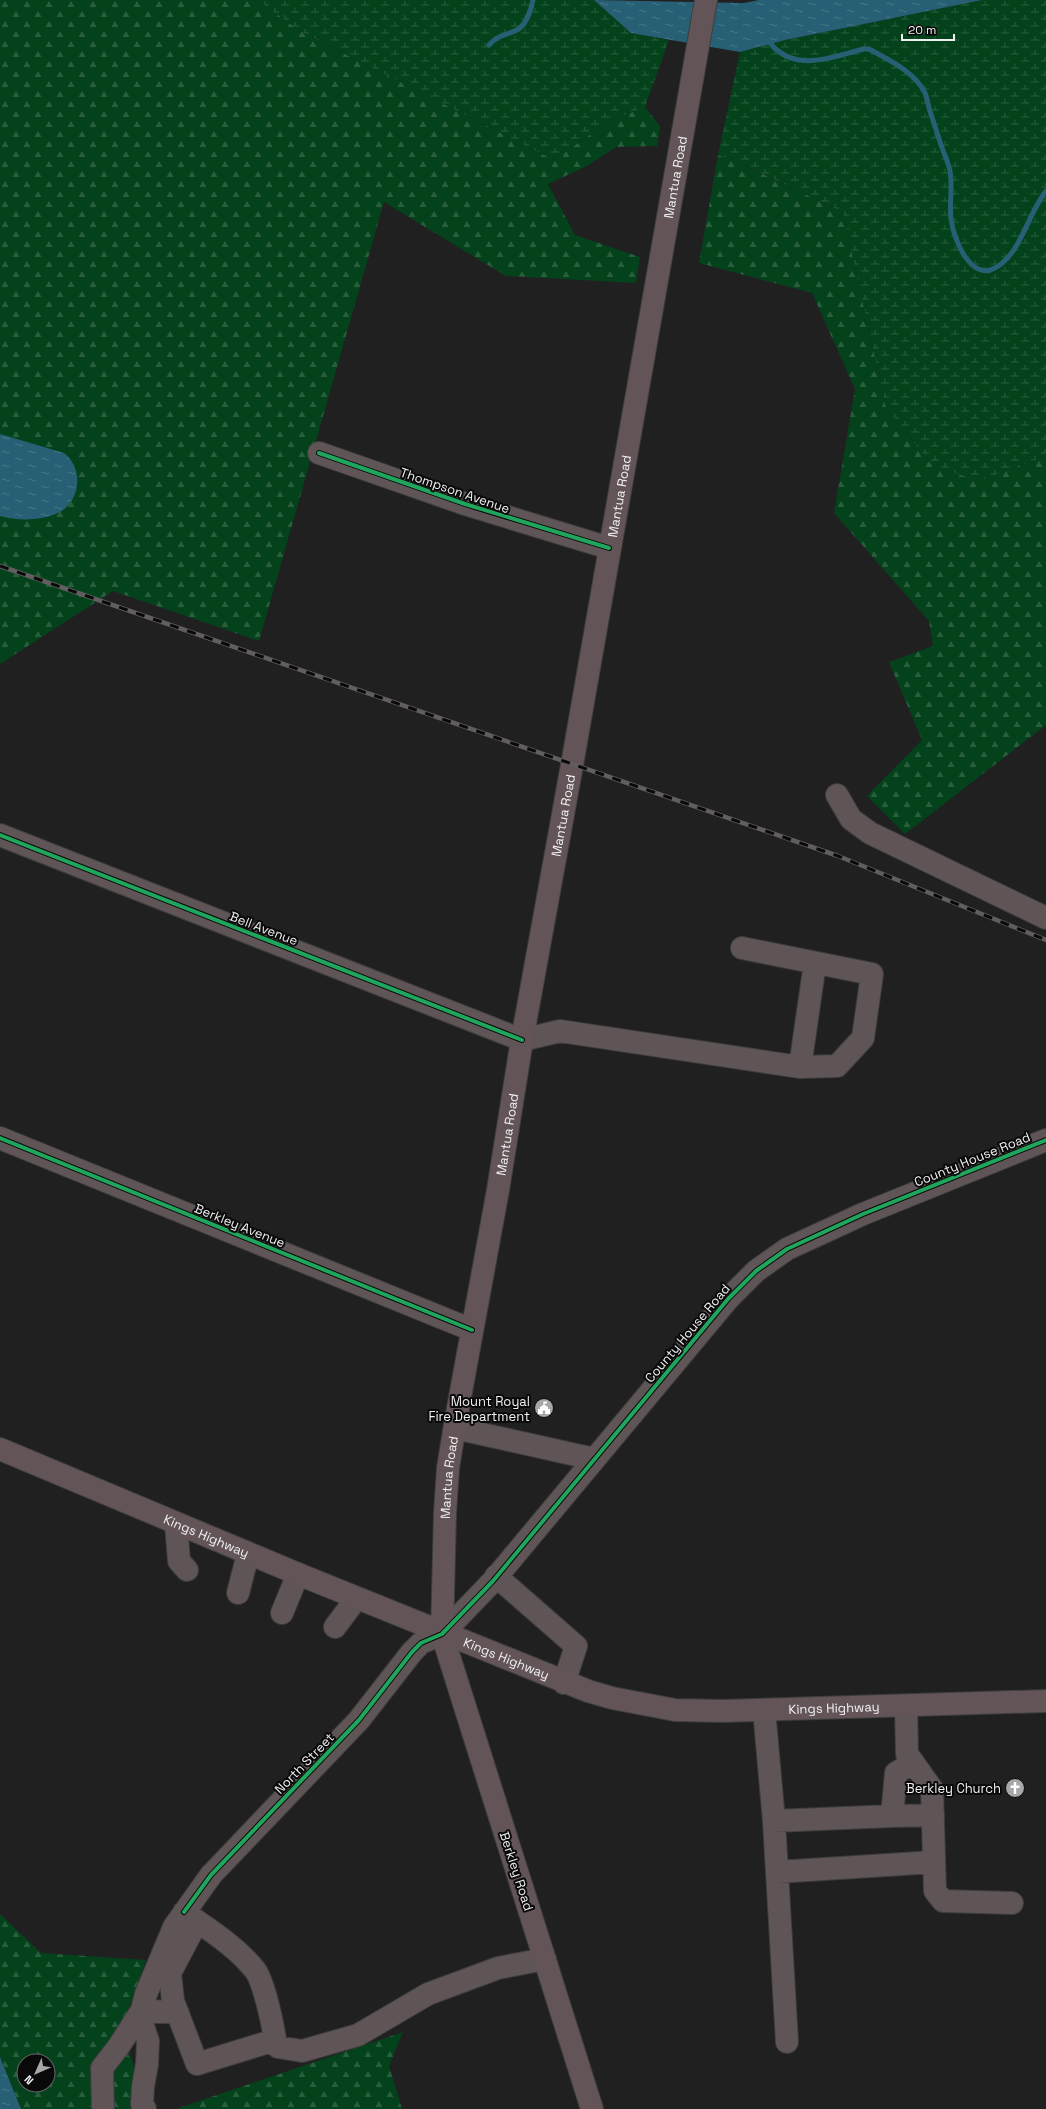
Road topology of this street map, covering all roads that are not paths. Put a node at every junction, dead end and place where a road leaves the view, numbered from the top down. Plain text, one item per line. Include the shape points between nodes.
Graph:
1 (706, 0) edge
2 (319, 453) dead end
3 (609, 548) junction
4 (837, 795) dead end
5 (0, 836) edge
6 (1046, 918) edge
7 (742, 948) dead end
8 (815, 963) junction
9 (522, 1040) junction
10 (800, 1067) junction
11 (0, 1138) edge
12 (1046, 1140) edge
13 (472, 1330) junction
14 (455, 1428) junction
15 (0, 1449) edge
16 (594, 1459) junction
17 (176, 1524) junction
18 (248, 1554) junction
19 (187, 1570) dead end
20 (298, 1574) junction
21 (496, 1576) junction
22 (238, 1593) dead end
23 (356, 1598) junction
24 (282, 1613) dead end
25 (335, 1627) dead end
26 (442, 1634) junction
27 (564, 1682) junction
28 (1046, 1701) edge
29 (906, 1706) junction
30 (764, 1710) junction
31 (913, 1762) junction
32 (932, 1815) junction
33 (892, 1816) junction
34 (774, 1820) junction
35 (934, 1862) junction
36 (777, 1872) junction
37 (1012, 1903) dead end
38 (190, 1917) junction
39 (545, 1959) junction
40 (142, 2010) junction
41 (178, 2013) junction
42 (274, 2040) junction
43 (787, 2042) dead end
44 (103, 2109) edge
45 (145, 2109) edge
46 (592, 2109) edge

1 - 3 main road, Mantua Road
2 - 3 street, Thompson Avenue via 465,504
3 - 9 main road, Mantua Road
4 - 6 street via 851,819 870,834
5 - 9 street, Bell Avenue
7 - 8 street
8 - 10 street
8 - 10 street via 872,974 863,1038 837,1066
9 - 10 street via 560,1031
9 - 13 main road, Mantua Road
11 - 13 street, Berkley Avenue
12 - 16 street, County House Road via 863,1214 775,1257 756,1271 728,1299
13 - 14 main road, Mantua Road
14 - 16 street
14 - 26 main road, Mantua Road via 448,1475 442,1580
15 - 17 main road, Kings Highway
16 - 21 street, County House Road
17 - 18 main road, Kings Highway
17 - 19 street via 179,1560
18 - 20 main road, Kings Highway
18 - 22 street
20 - 23 main road, Kings Highway
20 - 24 street
21 - 26 street, County House Road
21 - 27 street via 576,1646
23 - 25 street
23 - 26 main road, Kings Highway
26 - 27 main road, Kings Highway
26 - 38 street, North Street via 421,1643 412,1652 359,1720 211,1875
26 - 39 main road, Berkley Road
27 - 30 main road, Kings Highway via 612,1698 676,1710
28 - 29 main road, Kings Highway
29 - 30 main road, Kings Highway
29 - 31 street via 907,1754
30 - 34 street
31 - 32 street via 932,1790
31 - 33 street via 896,1773
32 - 33 street
32 - 35 street
33 - 34 street
34 - 36 street
35 - 36 street
35 - 37 street via 934,1891 943,1901
36 - 43 street
38 - 40 street via 174,1927 146,1994
38 - 41 street via 170,1973
38 - 42 street via 221,1938 256,1971 273,2020
39 - 42 street via 498,1968 428,1994 358,2035 302,2051 278,2047
39 - 46 main road, Berkley Road
40 - 41 street
40 - 44 street via 102,2068
40 - 45 street via 140,2017 148,2041 142,2087 142,2104
41 - 42 street via 197,2064

